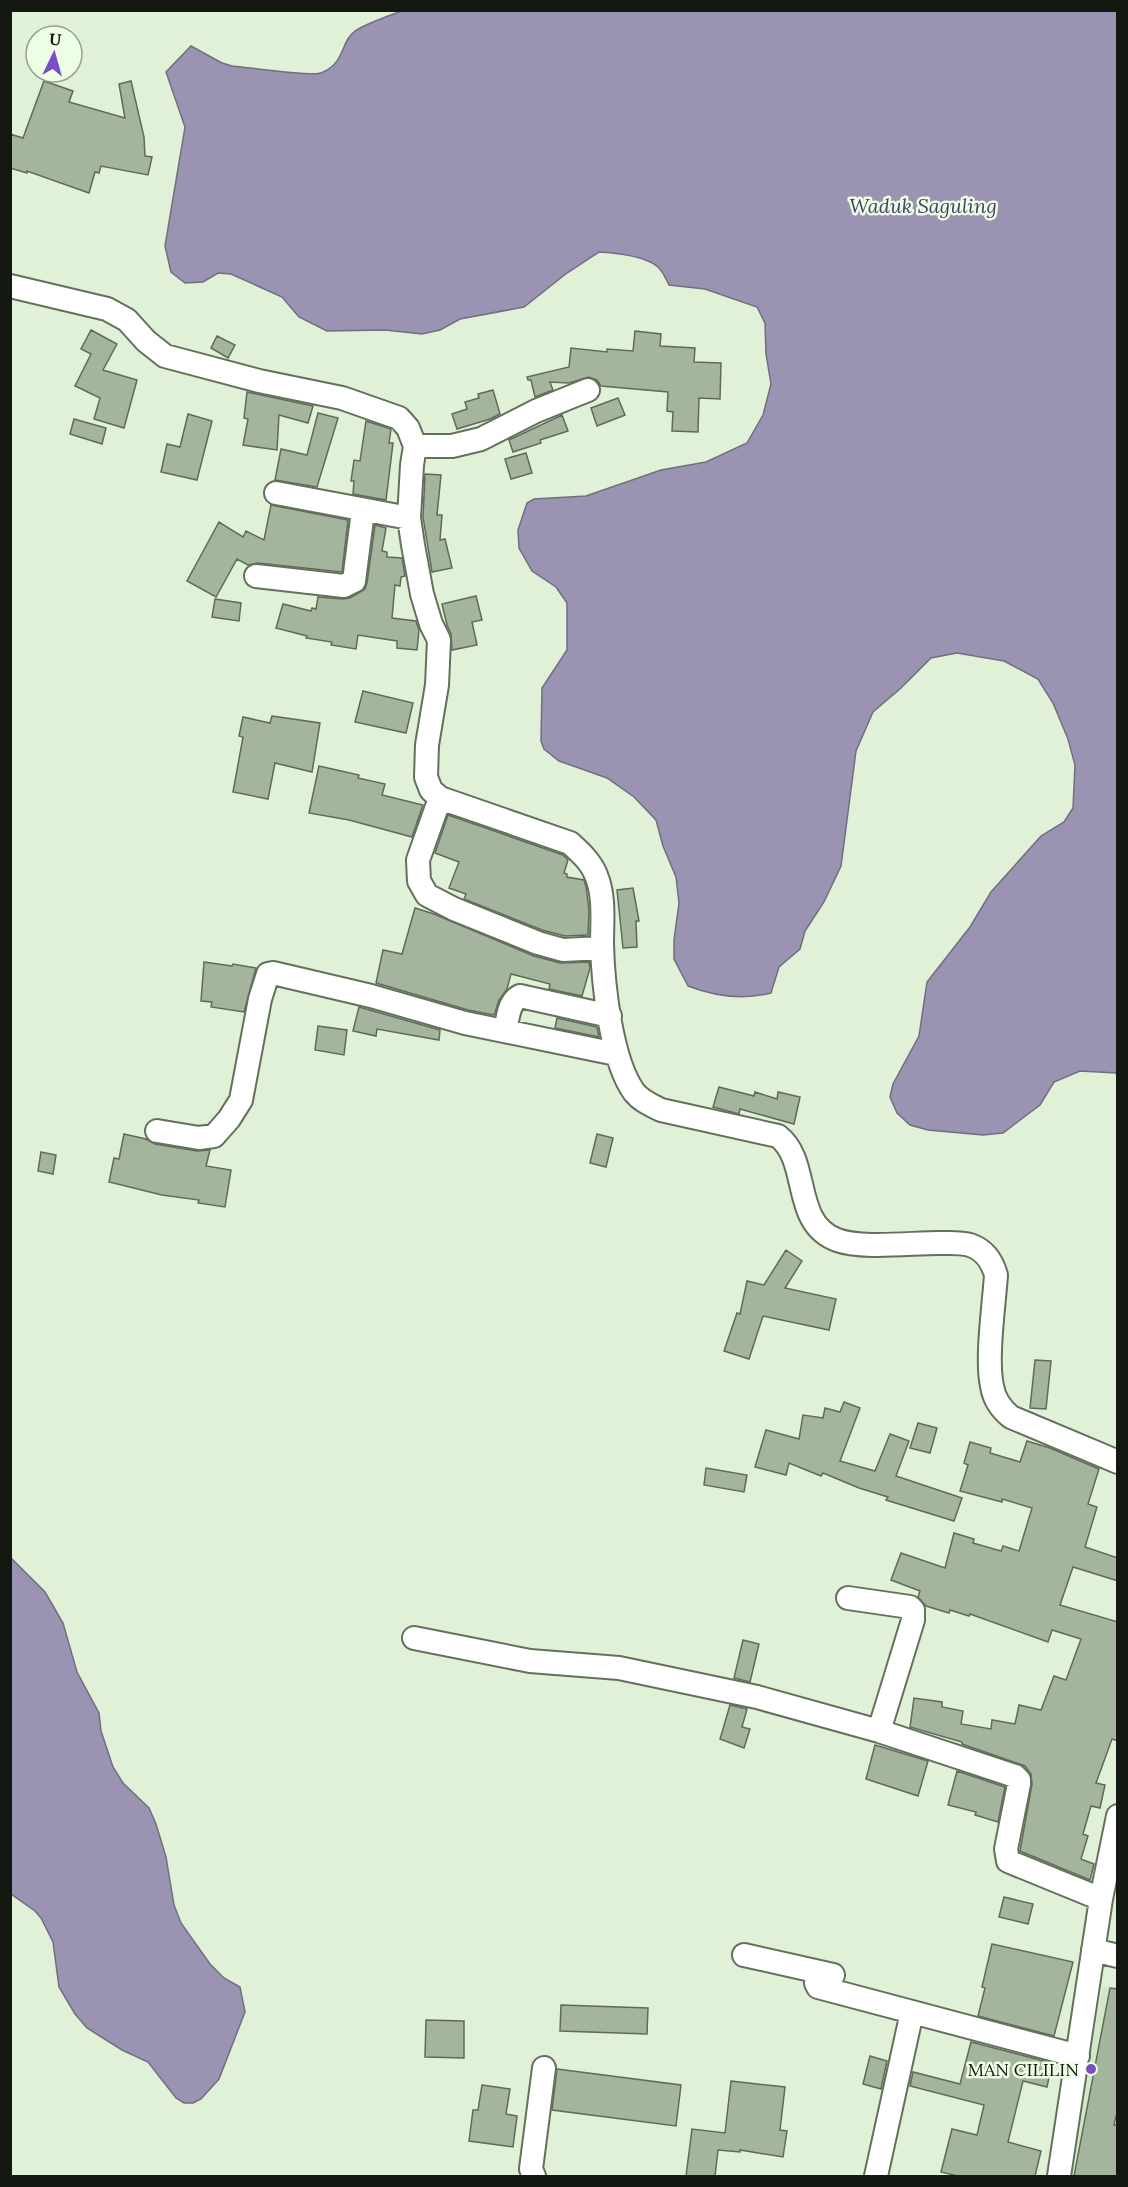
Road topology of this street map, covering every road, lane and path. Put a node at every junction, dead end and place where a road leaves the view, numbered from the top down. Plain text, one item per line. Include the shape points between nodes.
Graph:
1 (10, 286) edge
2 (588, 390) dead end
3 (416, 446) junction
4 (276, 493) dead end
5 (363, 511) junction
6 (409, 518) junction
7 (256, 576) dead end
8 (440, 798) junction
9 (602, 948) junction
10 (610, 1016) junction
11 (505, 1031) junction
12 (616, 1053) junction
13 (157, 1131) dead end
14 (1118, 1462) edge
15 (848, 1598) dead end
16 (414, 1638) dead end
17 (879, 1731) junction
18 (1116, 1830) edge
19 (1101, 1899) junction
20 (1093, 1950) junction
21 (744, 1955) dead end
22 (1118, 1956) edge
23 (912, 2012) junction
24 (1078, 2056) junction
25 (544, 2068) dead end
26 (534, 2176) edge
27 (876, 2176) edge
28 (1059, 2176) edge

1 - 3 street via 107,309 127,320 165,356 342,398 399,418
2 - 3 street via 480,439 452,446
3 - 6 street
4 - 5 street
5 - 6 street
5 - 7 street via 354,581 350,585
6 - 8 street via 422,594 440,640 426,777 431,790
8 - 9 street via 570,843 596,875 601,896
8 - 9 street via 418,860 419,881 426,895 538,943 563,950
9 - 10 street
10 - 11 street via 520,996 515,998
10 - 12 street
11 - 12 street
11 - 13 street via 268,974 242,1100 230,1119 214,1136 199,1138
12 - 14 street via 625,1077 645,1102 661,1110 778,1136 788,1143 808,1210 824,1232 837,1240 953,1243 982,1251 992,1262 996,1275 990,1376 997,1402 1011,1417
15 - 17 street via 910,1607 914,1614
16 - 17 street via 530,1661 619,1668 758,1697
17 - 19 street via 1015,1776 1019,1784 1006,1849 1008,1861
18 - 19 street
19 - 20 street
20 - 22 street
20 - 24 street
21 - 23 street via 831,1980
23 - 24 street
23 - 27 street
24 - 28 street
25 - 26 street via 531,2169

